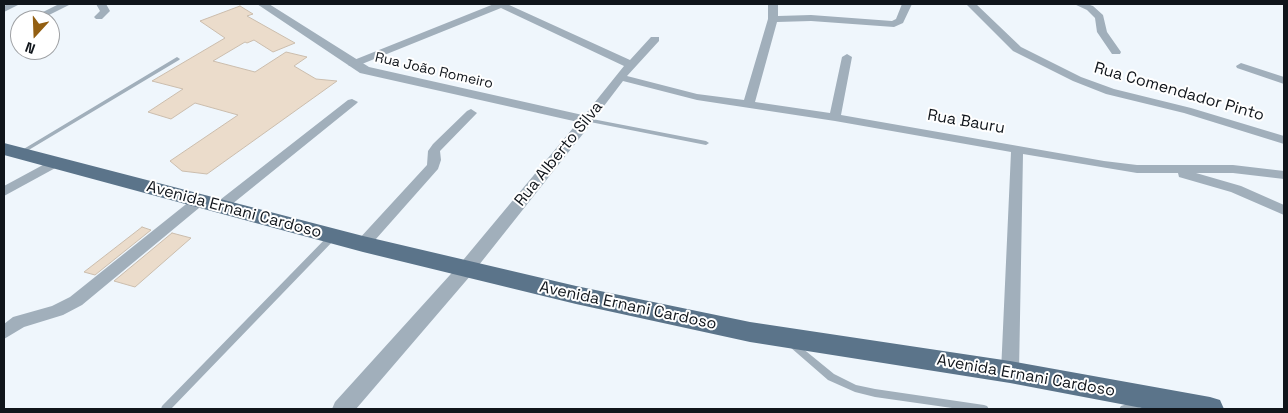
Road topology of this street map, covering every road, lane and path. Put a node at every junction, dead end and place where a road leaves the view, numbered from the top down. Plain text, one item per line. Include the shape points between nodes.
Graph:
1 (15, 4) edge
2 (66, 4) edge
3 (101, 4) edge
4 (262, 4) edge
5 (501, 4) edge
6 (772, 4) edge
7 (907, 4) edge
8 (971, 4) edge
9 (1079, 4) edge
10 (4, 9) edge
11 (53, 10) edge
12 (99, 17) dead end
13 (773, 19) junction
14 (655, 39) dead end
15 (1116, 52) dead end
16 (848, 57) dead end
17 (177, 58) dead end
18 (353, 64) junction
19 (631, 65) junction
20 (1241, 66) dead end
21 (620, 77) junction
22 (1284, 81) edge
23 (352, 102) dead end
24 (748, 105) junction
25 (471, 113) dead end
26 (835, 117) junction
27 (587, 120) junction
28 (1284, 140) edge
29 (706, 143) dead end
30 (1017, 149) junction
31 (10, 153) edge
32 (54, 163) junction
33 (1169, 170) junction
34 (1284, 176) edge
35 (4, 192) edge
36 (200, 200) junction
37 (222, 206) junction
38 (1284, 210) edge
39 (333, 236) junction
40 (363, 244) junction
41 (465, 270) junction
42 (4, 332) edge
43 (784, 337) junction
44 (1010, 372) junction
45 (1156, 398) junction
46 (165, 409) edge
47 (343, 409) edge
48 (984, 409) edge
49 (1124, 409) edge
50 (1210, 409) edge

1 - 10 street
2 - 11 street
3 - 12 street via 105,11
4 - 18 street, Rua João Romeiro
5 - 18 street
5 - 19 street
6 - 13 street
7 - 13 street via 900,21 894,24 811,18
8 - 28 street, Rua Comendador Pinto via 1017,49 1077,79 1110,92 1186,110
9 - 15 street via 1100,17 1102,32
13 - 24 street
14 - 19 street, Rua Alberto Silva
16 - 26 street
17 - 31 lane
18 - 27 street, Rua João Romeiro via 379,74
19 - 21 street, Rua Alberto Silva
20 - 22 street
21 - 24 street, Rua Bauru via 680,94
21 - 27 street, Rua Alberto Silva
23 - 37 street
24 - 26 street, Rua Bauru
25 - 40 street via 436,147 433,166
26 - 30 street, Rua Bauru
27 - 29 lane
27 - 41 street, Rua Alberto Silva
30 - 33 street via 1137,169
30 - 44 street, Rua Bauru
31 - 32 main road, Avenida Ernani Cardoso
32 - 35 street
32 - 36 main road, Avenida Ernani Cardoso
33 - 34 street via 1233,169
33 - 38 street via 1236,189
36 - 37 main road, Avenida Ernani Cardoso
36 - 42 street via 76,301 57,311 19,322
37 - 39 main road, Avenida Ernani Cardoso
39 - 40 main road, Avenida Ernani Cardoso
39 - 46 lane
40 - 41 main road, Avenida Ernani Cardoso
41 - 43 main road, Avenida Ernani Cardoso
41 - 47 street, Rua Alberto Silva
43 - 44 main road, Avenida Ernani Cardoso
43 - 48 lane via 831,377 855,388
44 - 45 main road, Avenida Ernani Cardoso
45 - 49 lane
45 - 50 main road, Avenida Ernani Cardoso

